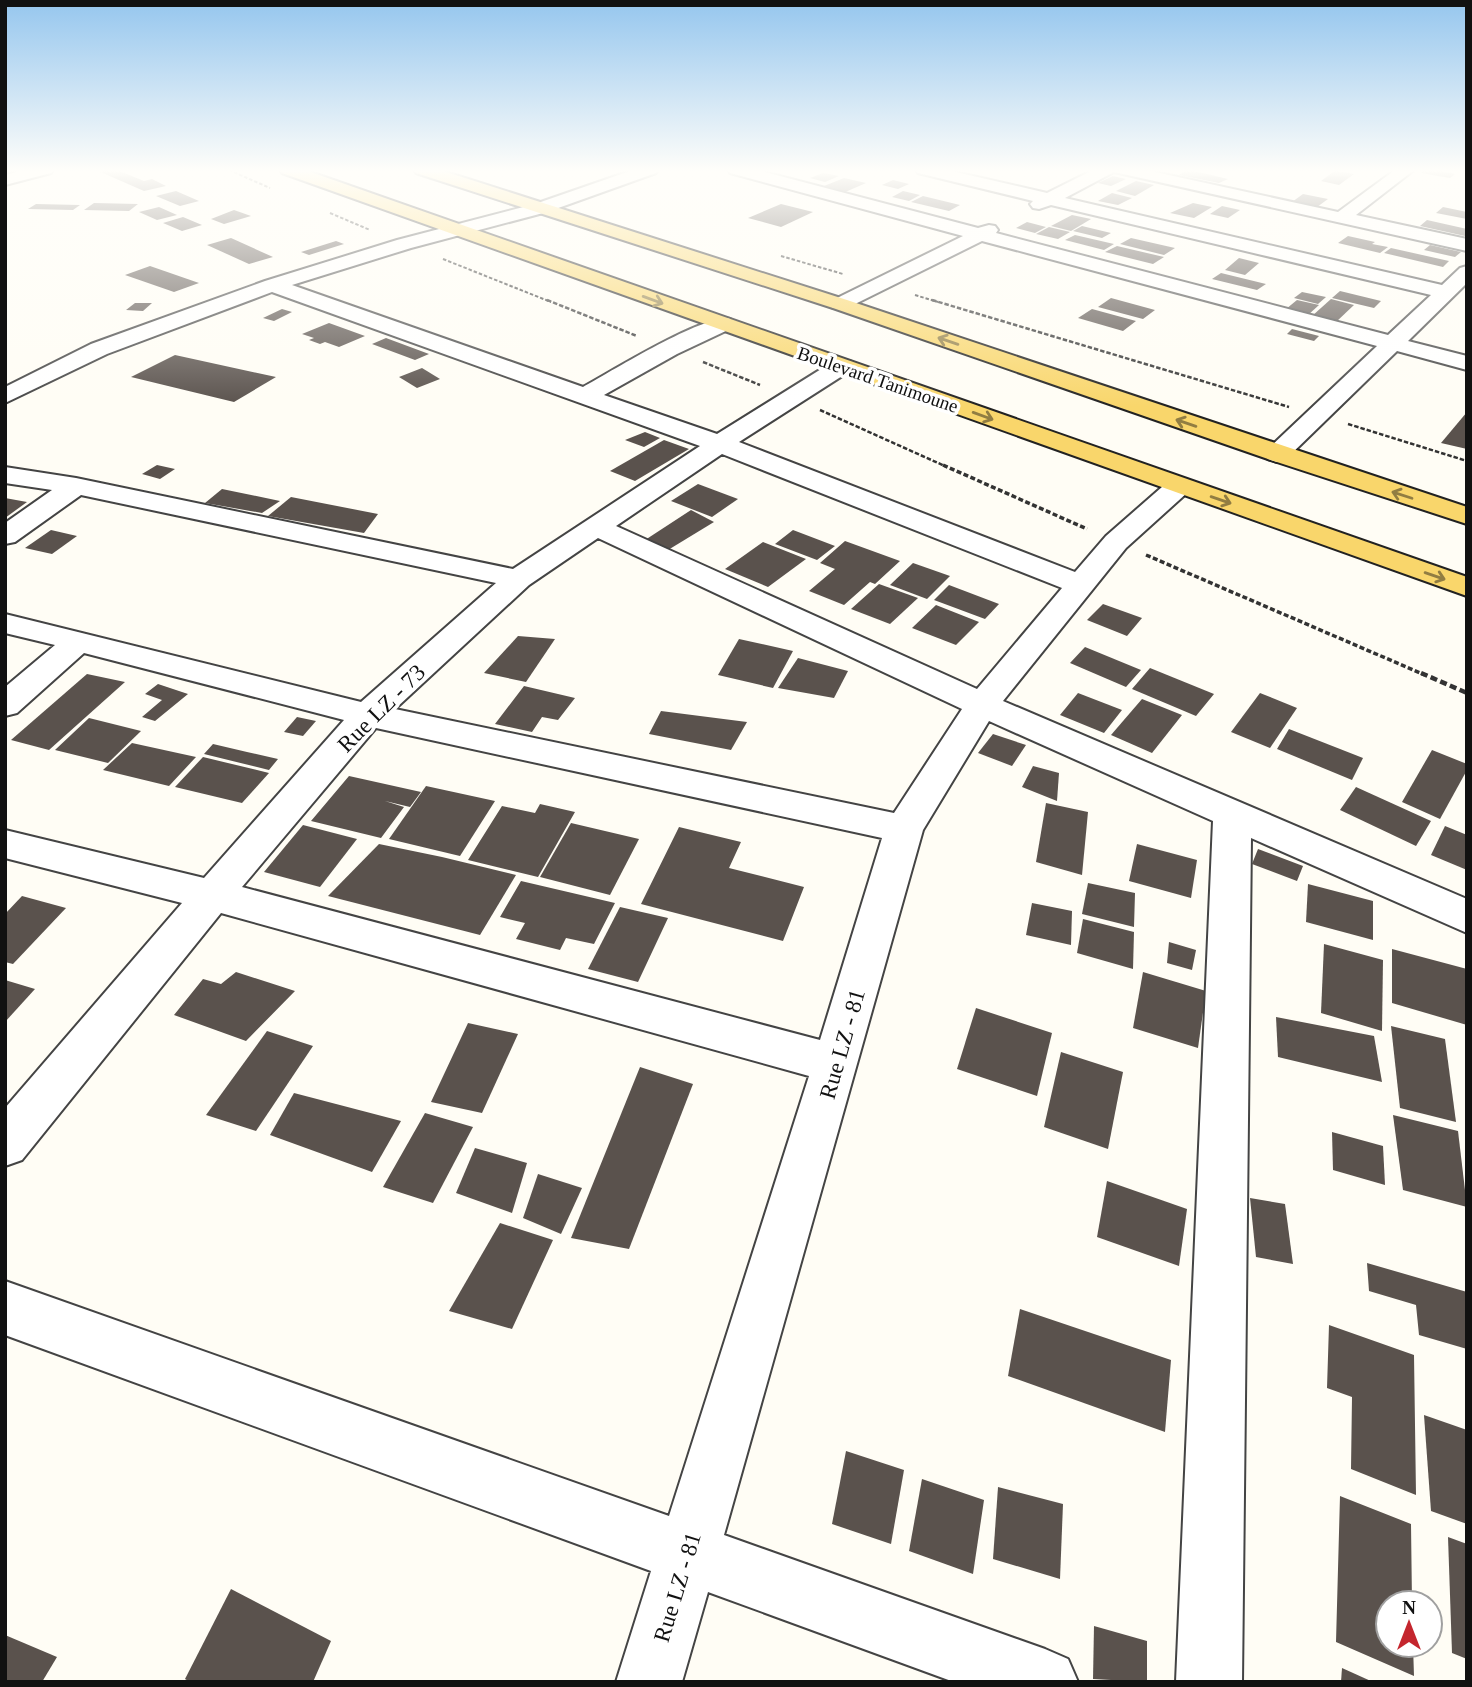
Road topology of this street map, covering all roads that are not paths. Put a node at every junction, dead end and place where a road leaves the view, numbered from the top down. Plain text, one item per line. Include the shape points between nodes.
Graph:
1 (389, 249) edge
2 (508, 249) edge
3 (668, 249) edge
4 (950, 249) edge
5 (1035, 249) edge
6 (1259, 249) edge
7 (1467, 272) edge
8 (272, 285) junction
9 (1446, 292) junction
10 (841, 304) junction
11 (722, 324) junction
12 (1392, 343) junction
13 (1467, 363) edge
14 (842, 366) junction
15 (5, 396) edge
16 (585, 396) junction
17 (720, 444) junction
18 (1277, 454) junction
19 (5, 475) edge
20 (76, 486) junction
21 (1179, 486) junction
22 (1467, 516) edge
23 (596, 527) junction
24 (5, 536) edge
25 (518, 579) junction
26 (1081, 584) junction
27 (1467, 587) edge
28 (5, 623) edge
29 (80, 640) junction
30 (5, 705) edge
31 (982, 705) junction
32 (368, 716) junction
33 (1232, 816) junction
34 (904, 829) junction
35 (5, 844) edge
36 (212, 895) junction
37 (1467, 917) edge
38 (836, 1064) junction
39 (5, 1144) edge
40 (5, 1308) edge
41 (688, 1551) junction
42 (649, 1682) edge
43 (1045, 1682) edge
44 (1209, 1682) edge

1 - 8 street
2 -> 11 main road, Boulevard Tanimoune
3 - 10 main road
4 - 10 street
5 - 12 street
6 - 9 street
7 - 9 street
8 - 15 street via 99,349
8 - 16 street
9 - 12 street
18 -> 10 main road
11 - 14 main road, Boulevard Tanimoune
11 - 16 street
12 - 13 street
12 - 18 street
14 - 17 street, Rue LZ - 73
14 -> 21 main road, Boulevard Tanimoune
16 - 17 street
17 - 23 street, Rue LZ - 73
17 - 26 street
22 -> 18 main road
19 - 20 street
20 - 24 street
20 - 25 street
21 - 26 street, Rue LZ - 81 via 1116,542
21 -> 27 main road, Boulevard Tanimoune
23 - 25 street, Rue LZ - 73
23 - 31 street
25 - 32 street, Rue LZ - 73
26 - 31 street, Rue LZ - 81
28 - 29 street
29 - 30 street
29 - 32 street
31 - 33 street
31 - 34 street, Rue LZ - 81
32 - 34 street
32 - 36 street, Rue LZ - 73
33 - 37 street
33 - 44 street
34 - 38 street, Rue LZ - 81
35 - 36 street
36 - 38 street
36 - 39 street, Rue LZ - 73
38 - 41 street, Rue LZ - 81
40 - 41 street
41 - 42 street, Rue LZ - 81
41 - 43 street

